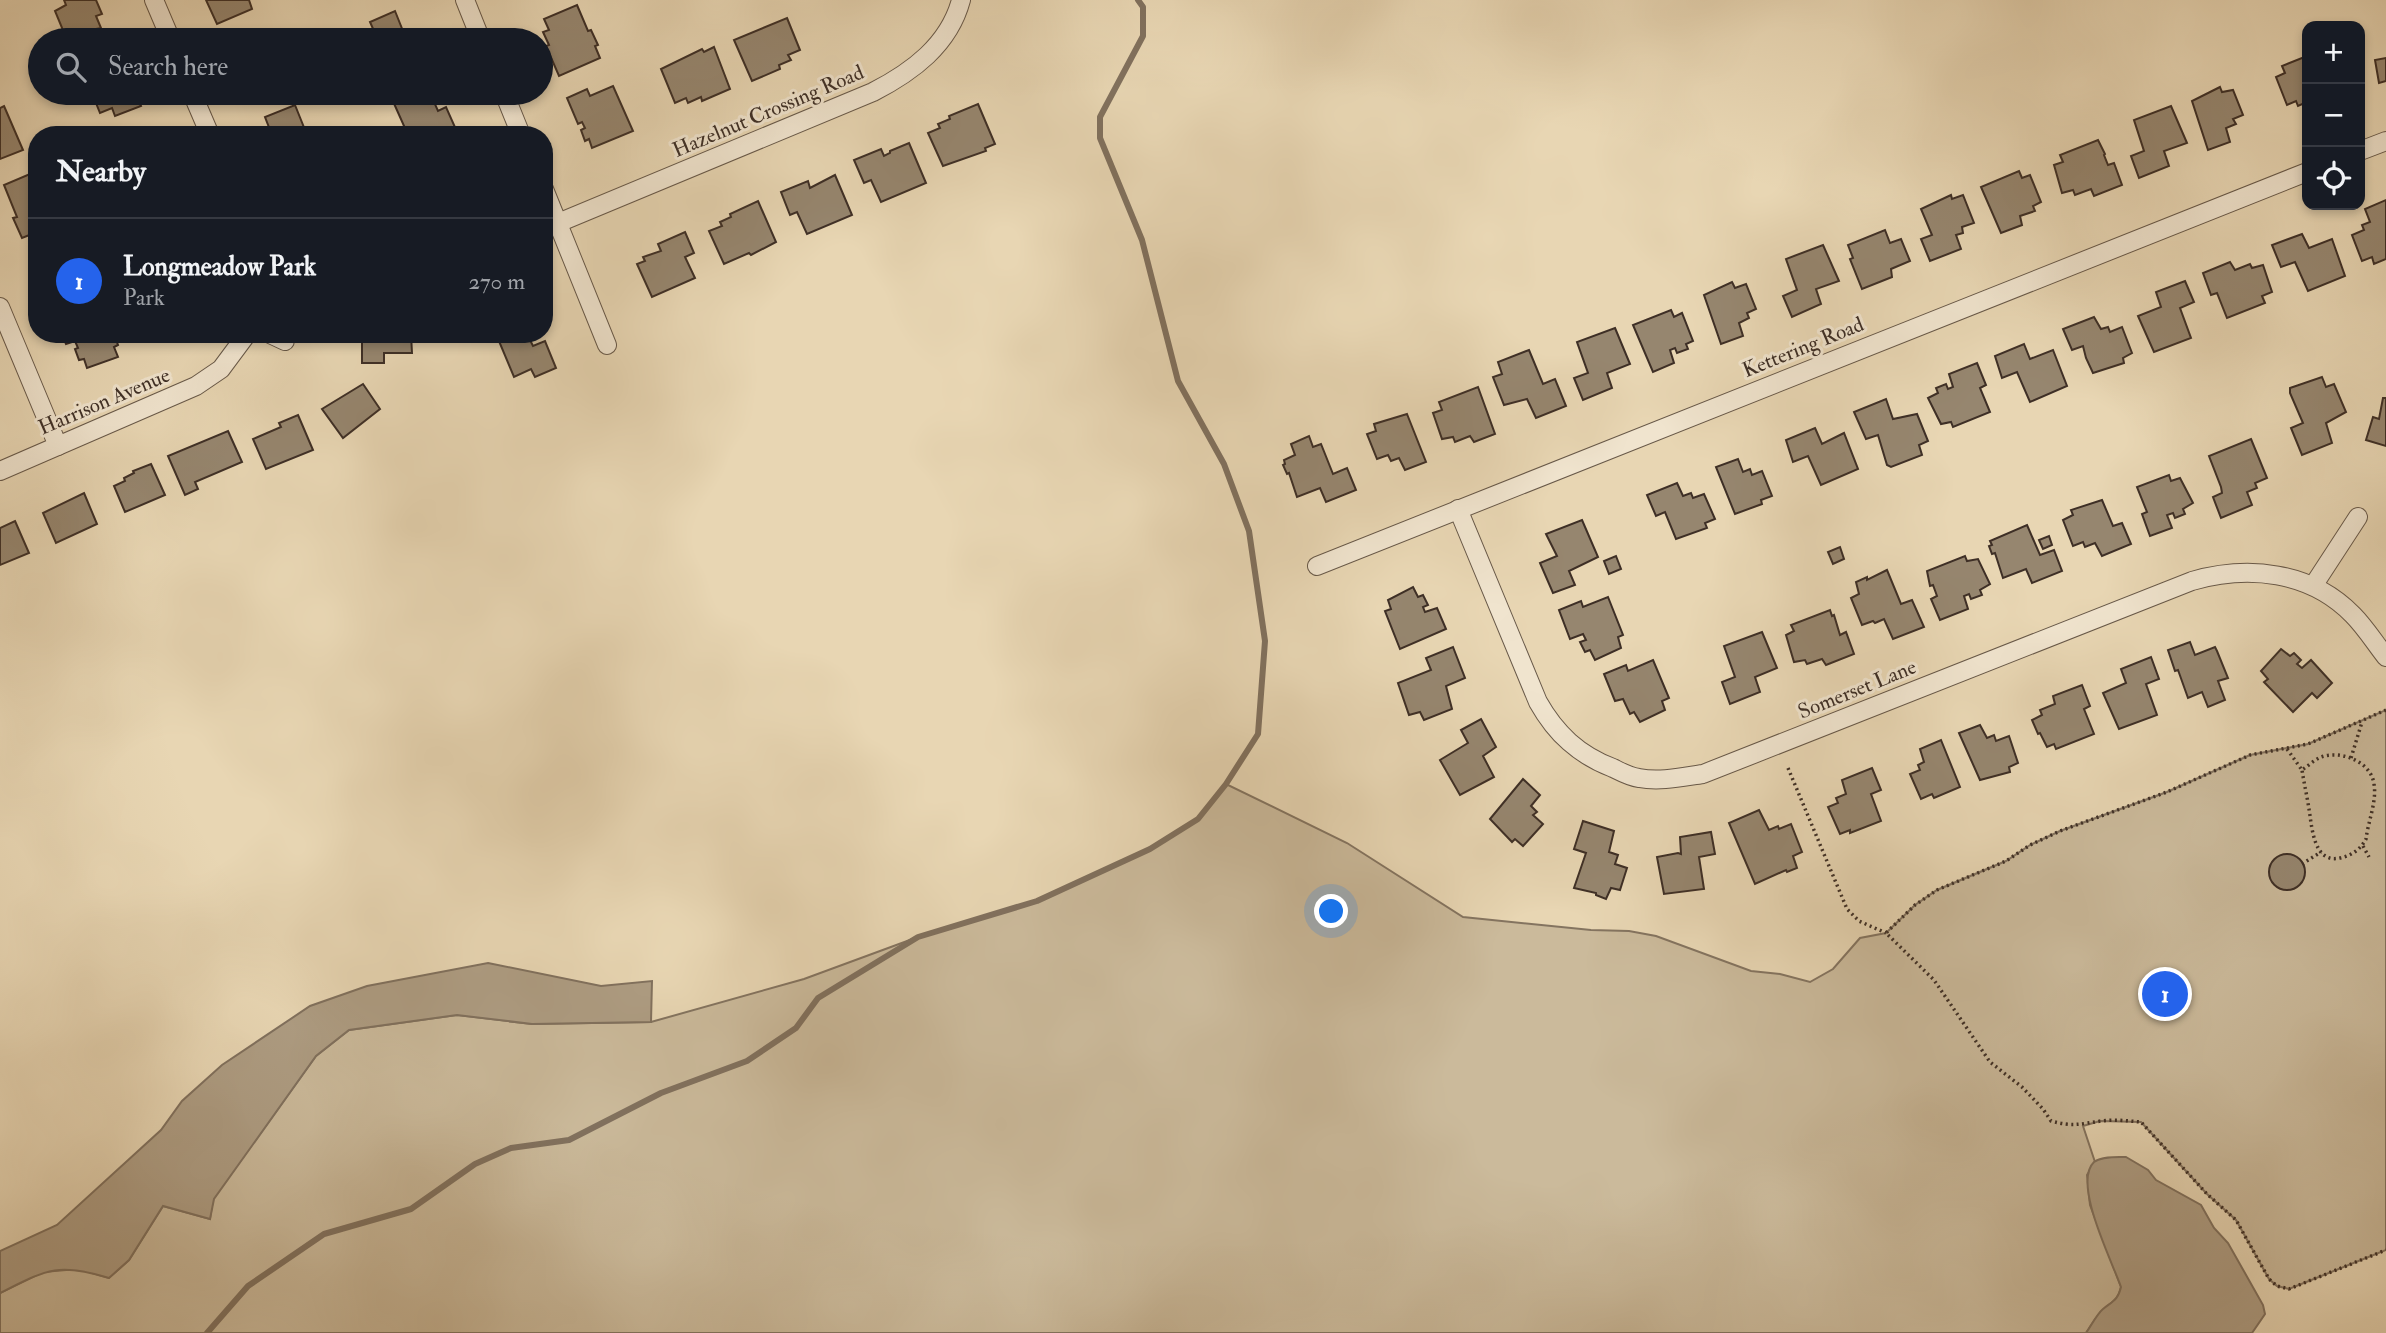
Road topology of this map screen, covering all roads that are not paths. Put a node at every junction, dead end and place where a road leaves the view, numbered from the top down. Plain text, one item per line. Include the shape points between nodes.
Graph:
1 (154, 0) edge
2 (464, 0) edge
3 (961, 0) edge
4 (165, 28) edge
5 (476, 28) edge
6 (197, 105) edge
7 (508, 105) edge
8 (206, 126) edge
9 (517, 126) edge
10 (2386, 141) edge
11 (2365, 149) edge
12 (2302, 174) edge
13 (553, 211) edge
14 (558, 223) junction
15 (0, 307) edge
16 (240, 343) edge
17 (607, 345) dead end
18 (58, 446) junction
19 (0, 471) edge
20 (1458, 509) junction
21 (2358, 517) dead end
22 (1317, 566) dead end
23 (2313, 586) junction
24 (2386, 657) edge

1 - 4 street
2 - 5 street
3 - 14 street, Hazelnut Crossing Road via 948,32 920,64 900,78
6 - 8 street
7 - 9 street
10 - 11 street
12 - 20 street, Kettering Road
13 - 14 street
14 - 17 street
15 - 18 street
16 - 18 street, Harrison Avenue via 220,369 196,386
18 - 19 street, Harrison Avenue
20 - 22 street, Kettering Road
20 - 23 street, Somerset Lane via 1548,720 1593,760 1637,778 1667,780 1703,774 2203,578 2250,571
21 - 23 street
23 - 24 street, Somerset Lane via 2353,615

